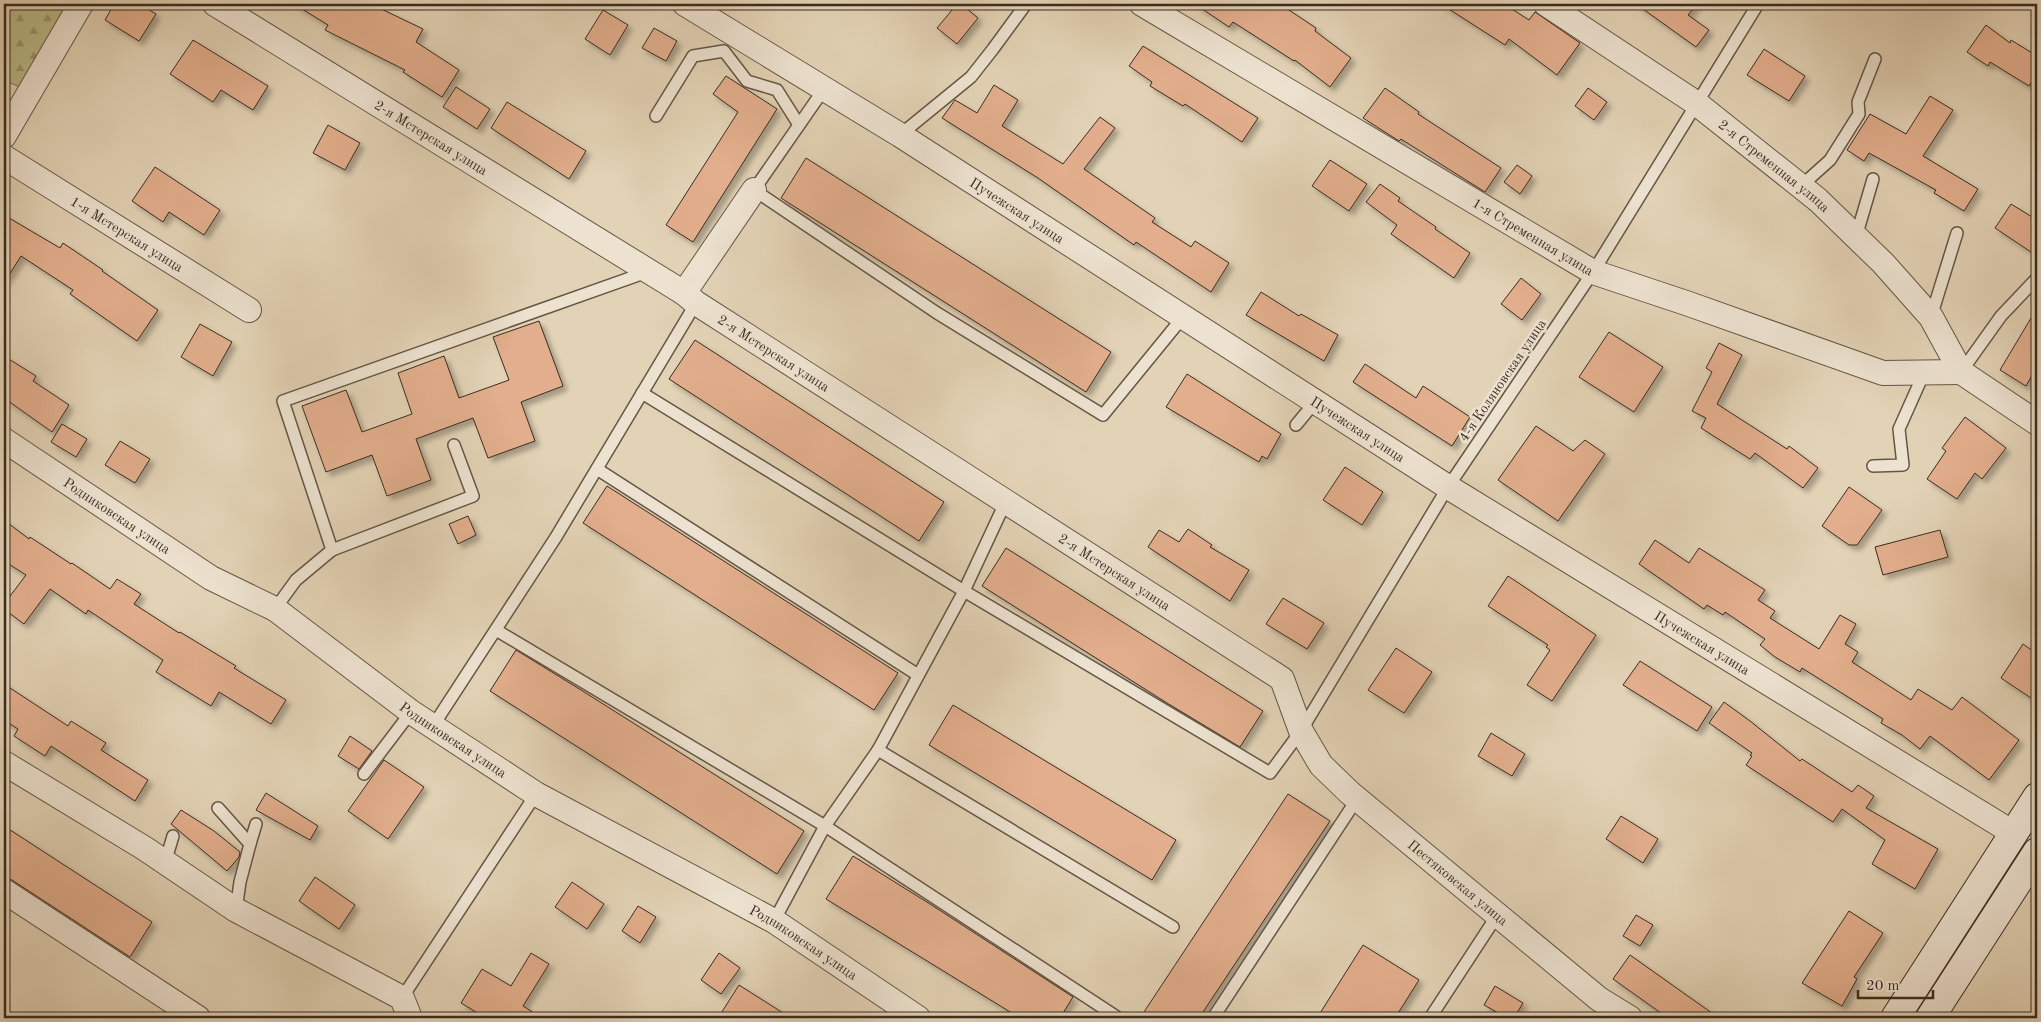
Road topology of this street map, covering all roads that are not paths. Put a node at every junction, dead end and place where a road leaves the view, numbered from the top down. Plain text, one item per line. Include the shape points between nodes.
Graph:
1 (81, 4) edge
2 (215, 4) edge
3 (685, 4) edge
4 (1026, 4) edge
5 (1142, 4) edge
6 (1546, 4) edge
7 (1758, 4) edge
8 (1875, 59) dead end
9 (824, 89) junction
10 (1696, 103) junction
11 (656, 116) dead end
12 (799, 125) junction
13 (900, 135) junction
14 (4, 136) edge
15 (4, 157) edge
16 (1873, 179) dead end
17 (1801, 186) junction
18 (754, 190) junction
19 (1957, 233) dead end
20 (1856, 237) junction
21 (648, 271) junction
22 (1593, 272) junction
23 (2037, 278) edge
24 (690, 298) junction
25 (249, 310) dead end
26 (1183, 317) junction
27 (1932, 317) junction
28 (1961, 372) junction
29 (1924, 373) junction
30 (642, 393) junction
31 (1315, 402) junction
32 (2037, 423) edge
33 (1296, 425) dead end
34 (4, 440) edge
35 (454, 445) dead end
36 (1873, 466) dead end
37 (597, 469) junction
38 (1448, 487) junction
39 (1006, 501) junction
40 (332, 550) junction
41 (964, 591) junction
42 (274, 609) junction
43 (496, 630) junction
44 (918, 675) junction
45 (411, 712) junction
46 (433, 726) junction
47 (1301, 731) junction
48 (878, 750) junction
49 (4, 763) edge
50 (364, 774) dead end
51 (536, 794) junction
52 (2037, 797) edge
53 (1357, 799) junction
54 (218, 808) dead end
55 (256, 824) dead end
56 (824, 826) junction
57 (173, 836) dead end
58 (2026, 840) edge
59 (250, 844) junction
60 (2037, 852) edge
61 (165, 863) junction
62 (4, 891) edge
63 (236, 910) junction
64 (1498, 914) junction
65 (774, 921) junction
66 (1173, 927) dead end
67 (406, 1008) edge
68 (1117, 1017) dead end
69 (198, 1018) edge
70 (918, 1018) edge
71 (1213, 1018) edge
72 (1430, 1018) edge
73 (1630, 1018) edge
74 (1895, 1018) edge
75 (1930, 1018) edge

1 - 14 street
2 - 21 street, 2-я Мстерская улица
3 - 9 street, Пучежская улица
4 - 13 lane via 971,77
5 - 22 street, 1-я Стременная улица
6 - 10 street, 2-я Стременная улица
7 - 10 lane, 4-я Коляновская улица
8 - 17 lane via 1858,102 1859,114 1830,160
9 - 12 lane
9 - 13 street, Пучежская улица
10 - 17 street, 2-я Стременная улица
10 - 22 lane, 4-я Коляновская улица
11 - 12 lane via 693,56 724,52 746,81 777,90
12 - 18 lane
13 - 26 street, Пучежская улица
15 - 25 street, 1-я Мстерская улица
16 - 20 lane
17 - 20 street, 2-я Стременная улица
18 - 24 street
18 - 26 lane via 937,313 1103,415
19 - 27 lane
20 - 27 street, 2-я Стременная улица
21 - 24 street, 2-я Мстерская улица
21 - 40 lane via 283,401
22 - 29 street, 1-я Стременная улица via 1883,373
22 - 38 lane, 4-я Коляновская улица
23 - 28 lane via 2001,316
24 - 30 lane
24 - 39 street, 2-я Мстерская улица
26 - 31 street, Пучежская улица
27 - 28 street, 2-я Стременная улица
28 - 29 street, 1-я Стременная улица
28 - 32 street
29 - 36 lane via 1899,429 1903,465
30 - 37 lane
30 - 41 lane
31 - 33 lane
31 - 38 street, Пучежская улица
34 - 42 street, Родниковская улица via 211,578
35 - 40 lane via 473,496
37 - 43 lane
37 - 44 lane
38 - 47 lane, 4-я Коляновская улица
38 - 58 street, Пучежская улица
39 - 41 lane
39 - 47 street, 2-я Мстерская улица via 1282,678
40 - 42 lane via 296,580
41 - 44 lane
41 - 47 lane, 4-я Коляновская улица via 1270,773
42 - 45 street, Родниковская улица
43 - 46 lane
43 - 56 lane
44 - 48 lane
45 - 46 street, Родниковская улица
45 - 50 lane
46 - 51 street, Родниковская улица
47 - 53 street, Пестяковская улица via 1321,765
48 - 56 lane
48 - 66 lane
49 - 61 street
51 - 65 street, Родниковская улица
51 - 67 lane
52 - 58 main road
53 - 64 street, Пестяковская улица
53 - 71 lane
54 - 59 lane
55 - 59 lane
56 - 65 lane
56 - 68 lane
57 - 61 lane
58 - 74 main road
59 - 63 lane
60 - 75 main road
61 - 63 street
62 - 69 street
63 - 67 street
64 - 72 lane
64 - 73 street, Пестяковская улица via 1599,999
65 - 70 street, Родниковская улица

